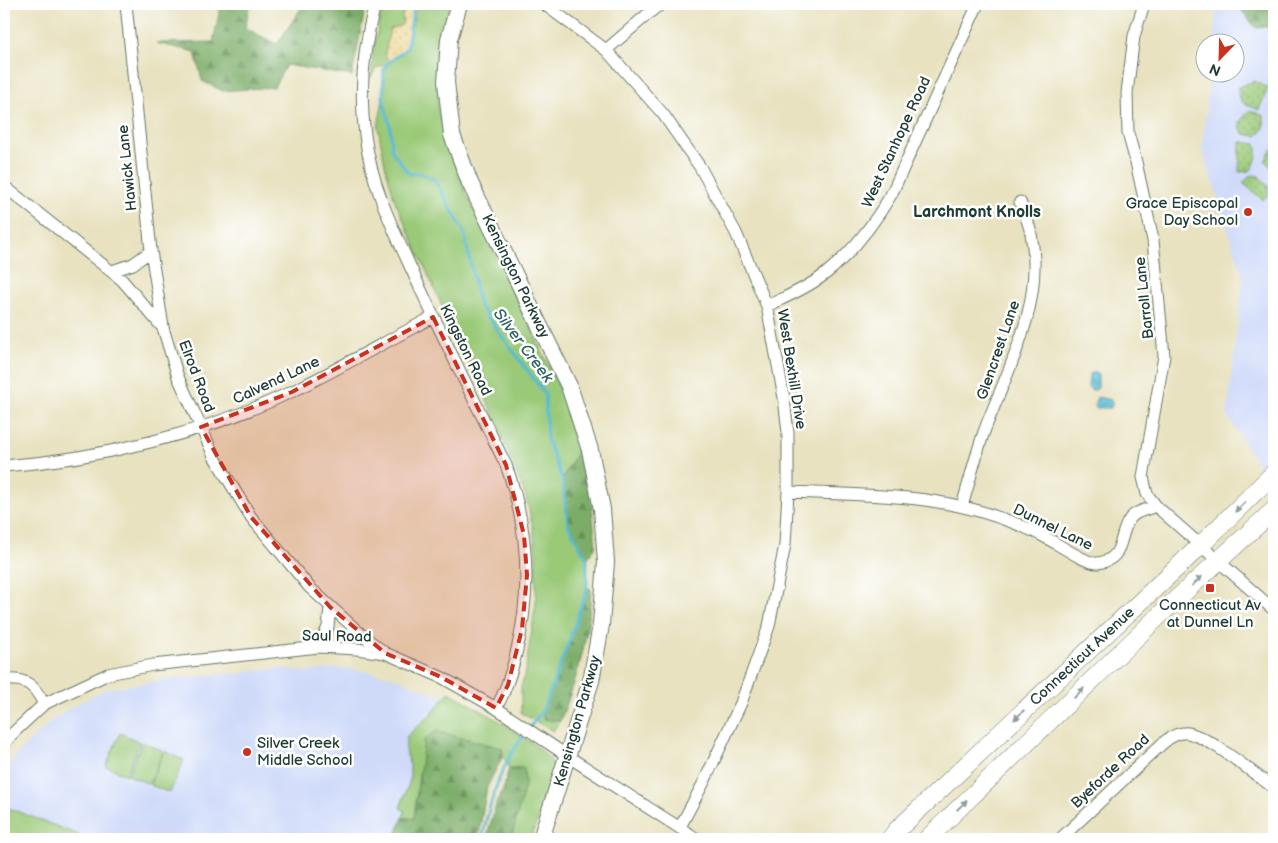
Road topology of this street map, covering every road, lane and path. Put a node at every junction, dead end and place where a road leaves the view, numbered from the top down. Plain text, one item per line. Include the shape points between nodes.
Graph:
1 (126, 4) edge
2 (375, 4) edge
3 (458, 4) edge
4 (544, 4) edge
5 (663, 4) edge
6 (978, 4) edge
7 (1144, 4) edge
8 (606, 50) junction
9 (4, 186) edge
10 (1020, 202) dead end
11 (151, 250) junction
12 (112, 271) junction
13 (767, 306) junction
14 (433, 316) junction
15 (164, 328) junction
16 (201, 427) junction
17 (4, 466) edge
18 (1274, 473) edge
19 (788, 492) junction
20 (962, 506) junction
21 (1156, 506) junction
22 (1274, 510) edge
23 (1201, 545) junction
24 (1219, 560) junction
25 (330, 607) junction
26 (1274, 610) edge
27 (319, 648) junction
28 (385, 653) junction
29 (4, 680) edge
30 (44, 704) junction
31 (496, 708) junction
32 (4, 744) edge
33 (568, 757) junction
34 (1274, 788) edge
35 (680, 827) junction
36 (541, 839) edge
37 (697, 839) edge
38 (890, 839) edge
39 (927, 839) edge
40 (1060, 839) edge

1 - 11 street, Hawick Lane
2 - 14 street, Kingston Road via 368,30 362,105 365,137 373,175 389,220
3 - 33 street, Kensington Parkway via 449,39 446,82 452,135 470,183 570,386 590,450 602,508 606,562 601,625 591,681
4 - 8 street, West Bexhill Drive
5 - 8 street
6 - 13 street, West Stanhope Road via 878,218 860,242 824,275
7 - 21 street, Barroll Lane via 1134,36 1127,94 1128,133 1153,240 1164,356 1144,477 1147,494
8 - 13 street, West Bexhill Drive via 663,114 700,167 736,233
9 - 12 street, Elrod Road
10 - 20 street, Glencrest Lane via 1031,233 1034,259 1028,317 984,432
11 - 12 street via 133,264
11 - 15 street, Hawick Lane
12 - 15 street, Elrod Road
13 - 19 street, West Bexhill Drive via 788,433
14 - 16 street, Calvend Lane via 292,392
14 - 31 street, Kingston Road via 506,465 524,535 527,575 522,630 508,685
15 - 16 street, Elrod Road via 178,376
16 - 17 street, Calvend Lane via 119,449 47,463
16 - 25 street, Elrod Road via 215,458 251,518
18 -> 23 main road, Connecticut Avenue
19 - 20 street, Dunnel Lane via 899,496
19 - 35 street, West Bexhill Drive via 785,545 769,626 741,703
20 - 21 street, Dunnel Lane via 1024,527 1096,564 1117,553 1130,520 1137,513
21 - 23 street, Barroll Lane
22 - 24 main road, Connecticut Avenue
23 - 24 street, Barroll Lane
23 -> 38 main road, Connecticut Avenue
24 - 26 street
39 -> 24 main road, Connecticut Avenue
25 - 27 street via 328,627
25 - 28 street, Elrod Road
27 - 28 street, Saul Road
27 - 30 street, Saul Road via 135,668 108,674
28 - 31 street, Saul Road via 441,676
29 - 30 street via 14,679 30,684
30 - 32 street, Saul Road
31 - 33 street, Saul Road
33 - 35 street, Saul Road
33 - 36 street, Kensington Parkway
34 - 40 street, Byeforde Road via 1203,738 1186,732 1163,743
35 - 37 street, Saul Road

